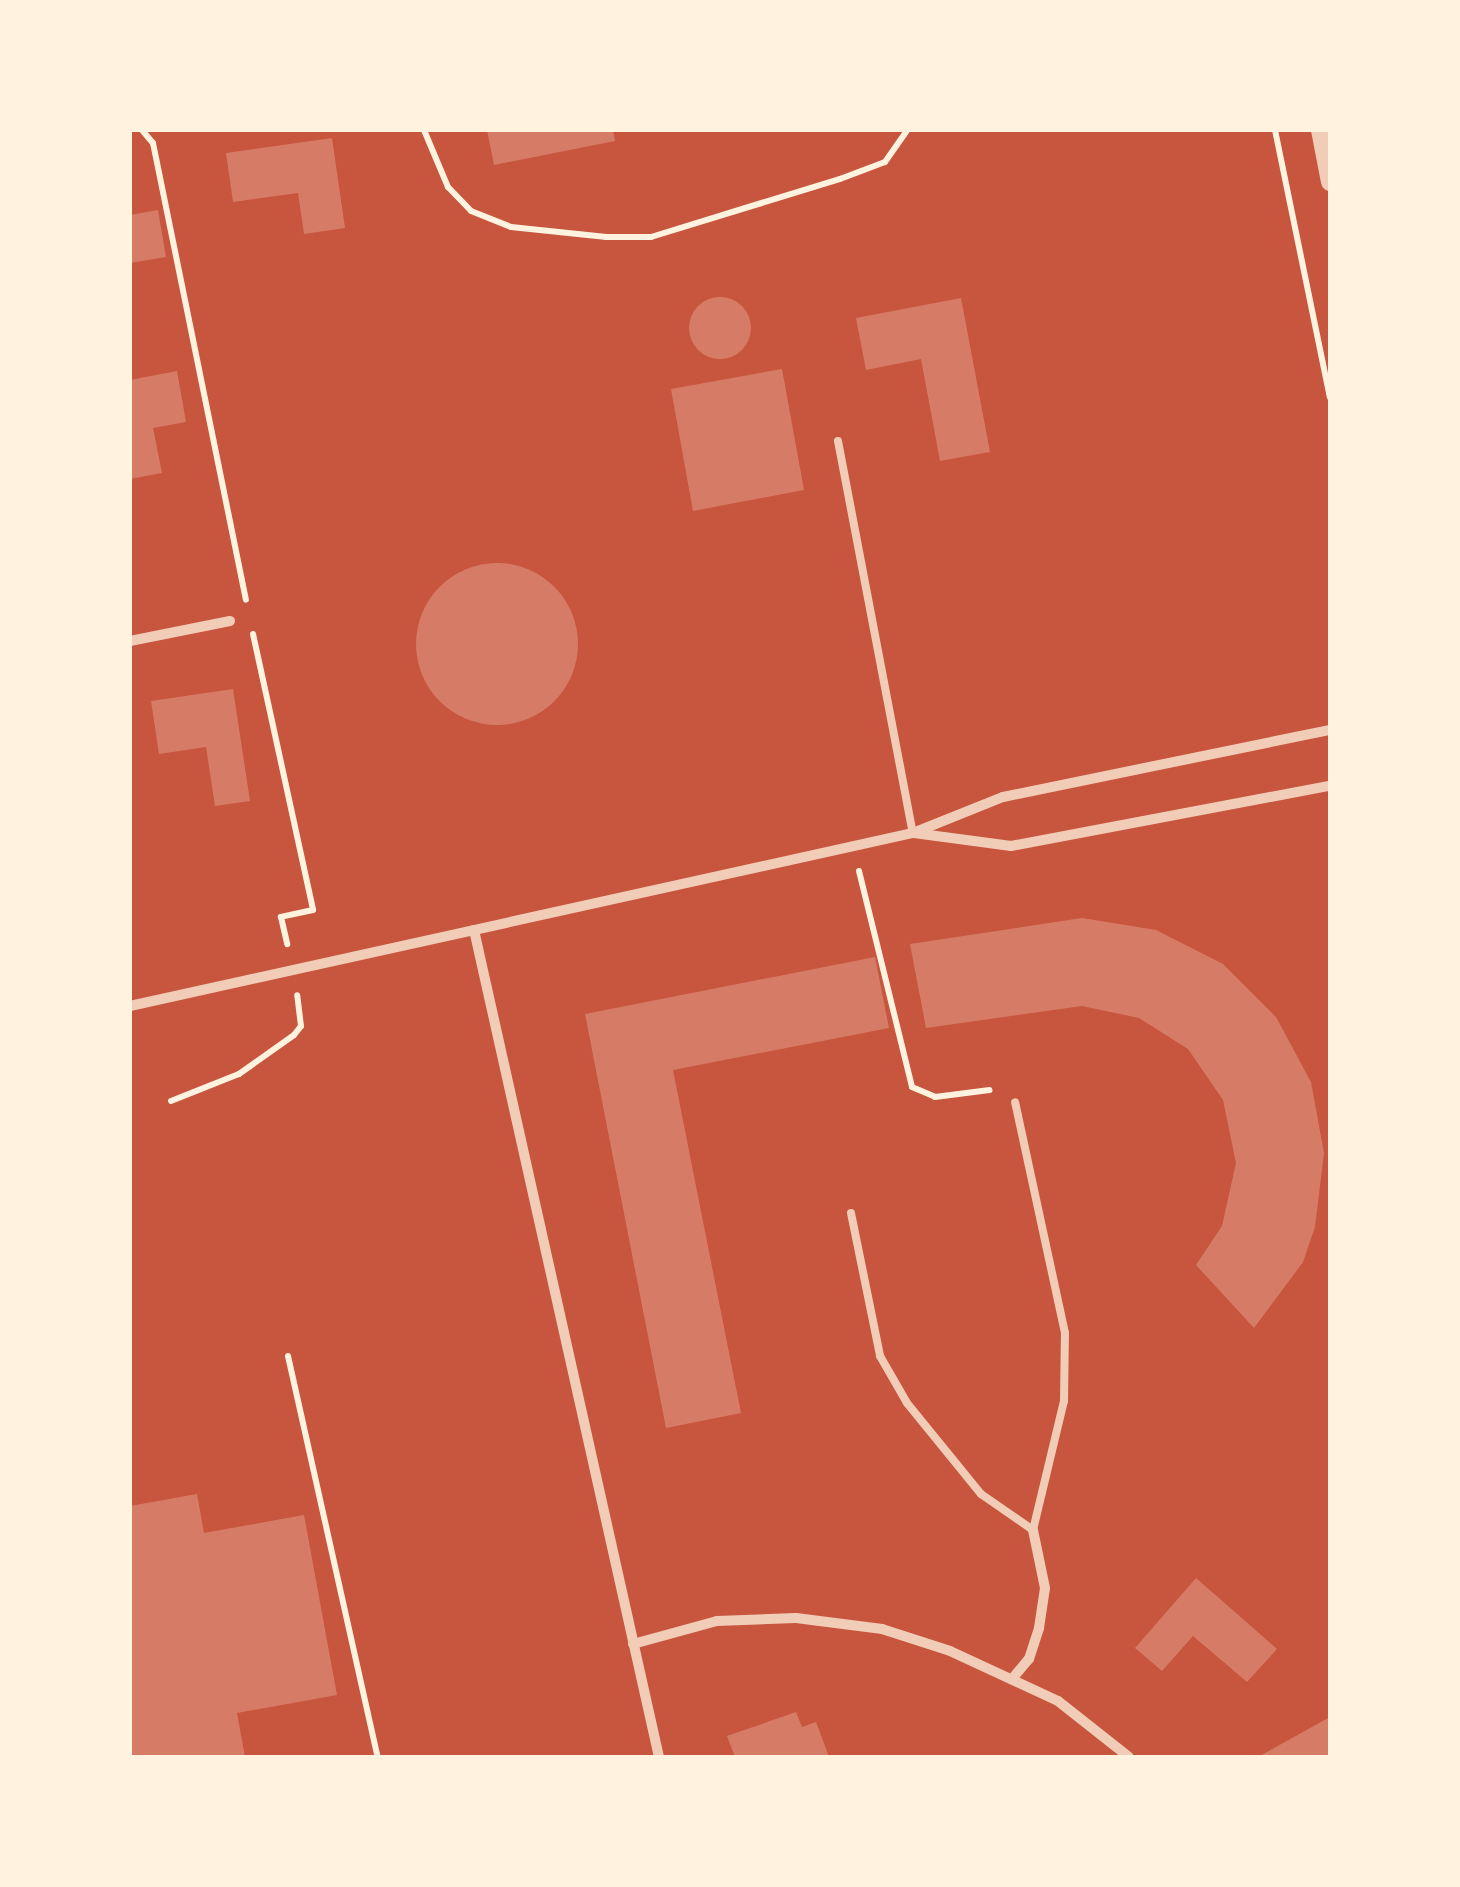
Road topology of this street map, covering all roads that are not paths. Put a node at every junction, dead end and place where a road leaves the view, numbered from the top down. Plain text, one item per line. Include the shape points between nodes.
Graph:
1 (1320, 130) edge
2 (1330, 182) edge
3 (838, 442) dead end
4 (230, 621) dead end
5 (130, 641) edge
6 (1330, 730) edge
7 (1330, 786) edge
8 (913, 833) junction
9 (474, 930) junction
10 (130, 1006) edge
11 (1015, 1102) road end
12 (850, 1213) dead end
13 (1033, 1530) junction
14 (634, 1644) junction
15 (1012, 1679) junction
16 (659, 1757) edge
17 (1129, 1757) edge

1 - 2 street
3 - 8 lane
4 - 5 street
6 - 8 street via 1003,797
7 - 8 street via 1011,846
8 - 9 street
9 - 10 street
9 - 14 street
11 - 13 lane via 1065,1333 1064,1401
12 - 13 lane via 880,1356 906,1403 982,1494
13 - 15 street via 1044,1588 1039,1628 1028,1660
14 - 15 street via 717,1621 796,1618 882,1630
14 - 16 street
15 - 17 street via 1058,1701

